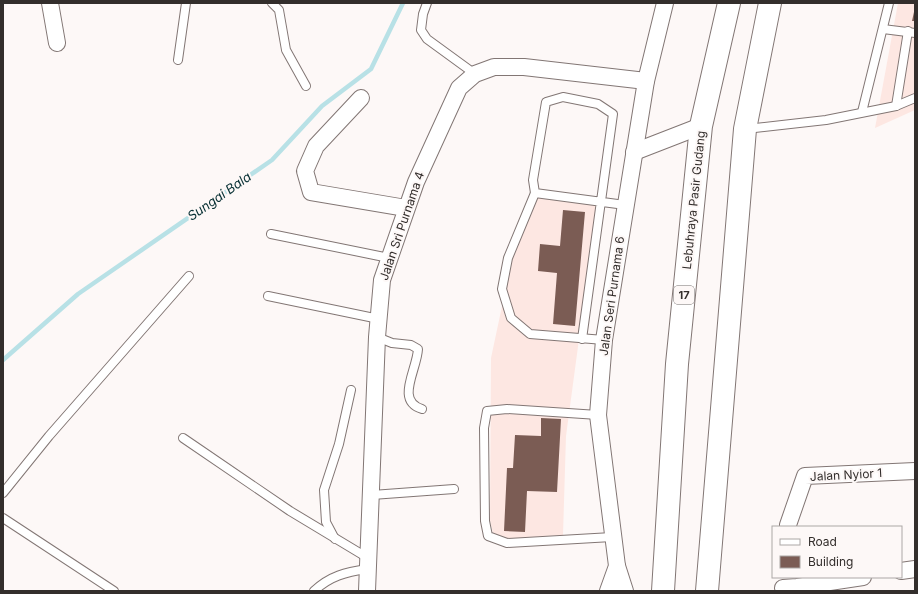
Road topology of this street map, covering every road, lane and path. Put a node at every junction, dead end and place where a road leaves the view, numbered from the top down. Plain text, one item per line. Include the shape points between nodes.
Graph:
1 (50, 3) edge
2 (186, 3) edge
3 (272, 3) edge
4 (427, 3) edge
5 (664, 3) edge
6 (729, 3) edge
7 (770, 3) edge
8 (889, 3) edge
9 (883, 29) junction
10 (911, 32) edge
11 (57, 43) dead end
12 (178, 60) dead end
13 (476, 74) junction
14 (646, 81) junction
15 (306, 86) dead end
16 (361, 98) dead end
17 (915, 98) edge
18 (896, 106) junction
19 (862, 112) junction
20 (702, 126) junction
21 (745, 129) junction
22 (634, 152) junction
23 (535, 193) junction
24 (600, 203) junction
25 (625, 206) junction
26 (406, 208) junction
27 (271, 234) dead end
28 (389, 258) junction
29 (189, 276) dead end
30 (268, 296) dead end
31 (379, 319) junction
32 (377, 337) junction
33 (582, 339) junction
34 (604, 340) junction
35 (351, 390) dead end
36 (422, 409) dead end
37 (598, 415) junction
38 (183, 438) dead end
39 (915, 471) edge
40 (454, 489) dead end
41 (3, 493) edge
42 (372, 495) junction
43 (3, 518) edge
44 (788, 525) dead end
45 (612, 537) junction
46 (335, 540) junction
47 (367, 564) junction
48 (616, 566) junction
49 (915, 569) edge
50 (902, 571) edge
51 (857, 578) edge
52 (783, 588) dead end
53 (114, 591) edge
54 (314, 591) edge
55 (367, 591) edge
56 (608, 591) edge
57 (625, 591) edge
58 (663, 591) edge
59 (706, 591) edge

1 - 11 street
2 - 12 lane
3 - 15 lane via 278,10 286,50
4 - 13 lane via 421,30 428,39
5 - 14 street, Jalan Seri Purnama 6
6 - 20 highway, Lebuhraya Pasir Gudang / 17
7 - 21 highway
8 - 9 lane
9 - 10 lane
9 - 19 lane
10 - 18 lane
13 - 14 street, Jalan Sri Purnama 4 via 494,67 524,67
13 - 26 street, Jalan Sri Purnama 4 via 459,88
14 - 22 street, Jalan Seri Purnama 6
16 - 26 street via 316,146 305,171 312,192
17 - 18 lane
18 - 19 lane
19 - 21 lane via 826,120
20 - 22 street
20 - 58 highway, Lebuhraya Pasir Gudang / 17 via 677,364
21 - 59 highway
22 - 25 street, Jalan Seri Purnama 6
23 - 24 lane
23 - 24 lane via 533,180 546,102 563,97 598,104 613,114
23 - 33 lane via 508,258 502,289 511,318 530,334
24 - 25 lane
24 - 33 lane
25 - 34 street, Jalan Seri Purnama 6
26 - 28 street, Jalan Sri Purnama 4
27 - 28 lane
28 - 31 street, Jalan Sri Purnama 4 via 382,280
29 - 41 lane via 49,436
30 - 31 lane
31 - 32 street, Jalan Sri Purnama 4
32 - 36 lane via 418,349 418,360 408,391 409,400 414,407
32 - 42 street, Jalan Sri Purnama 4
33 - 34 lane
34 - 37 street, Jalan Seri Purnama 6
35 - 46 lane via 339,444 324,490 326,522
37 - 45 street, Jalan Seri Purnama 6
37 - 45 lane via 507,409 487,411 484,428 485,521 488,536 507,542
38 - 46 lane
39 - 44 street, Jalan Nyior 1 via 805,476
40 - 42 lane
42 - 47 street, Jalan Sri Purnama 4
43 - 53 lane
45 - 48 street, Jalan Seri Purnama 6
46 - 47 lane
47 - 54 lane via 325,581
47 - 55 street, Jalan Sri Purnama 4
48 - 56 street, Jalan Seri Purnama 6
48 - 57 street
49 - 50 street
51 - 52 street

